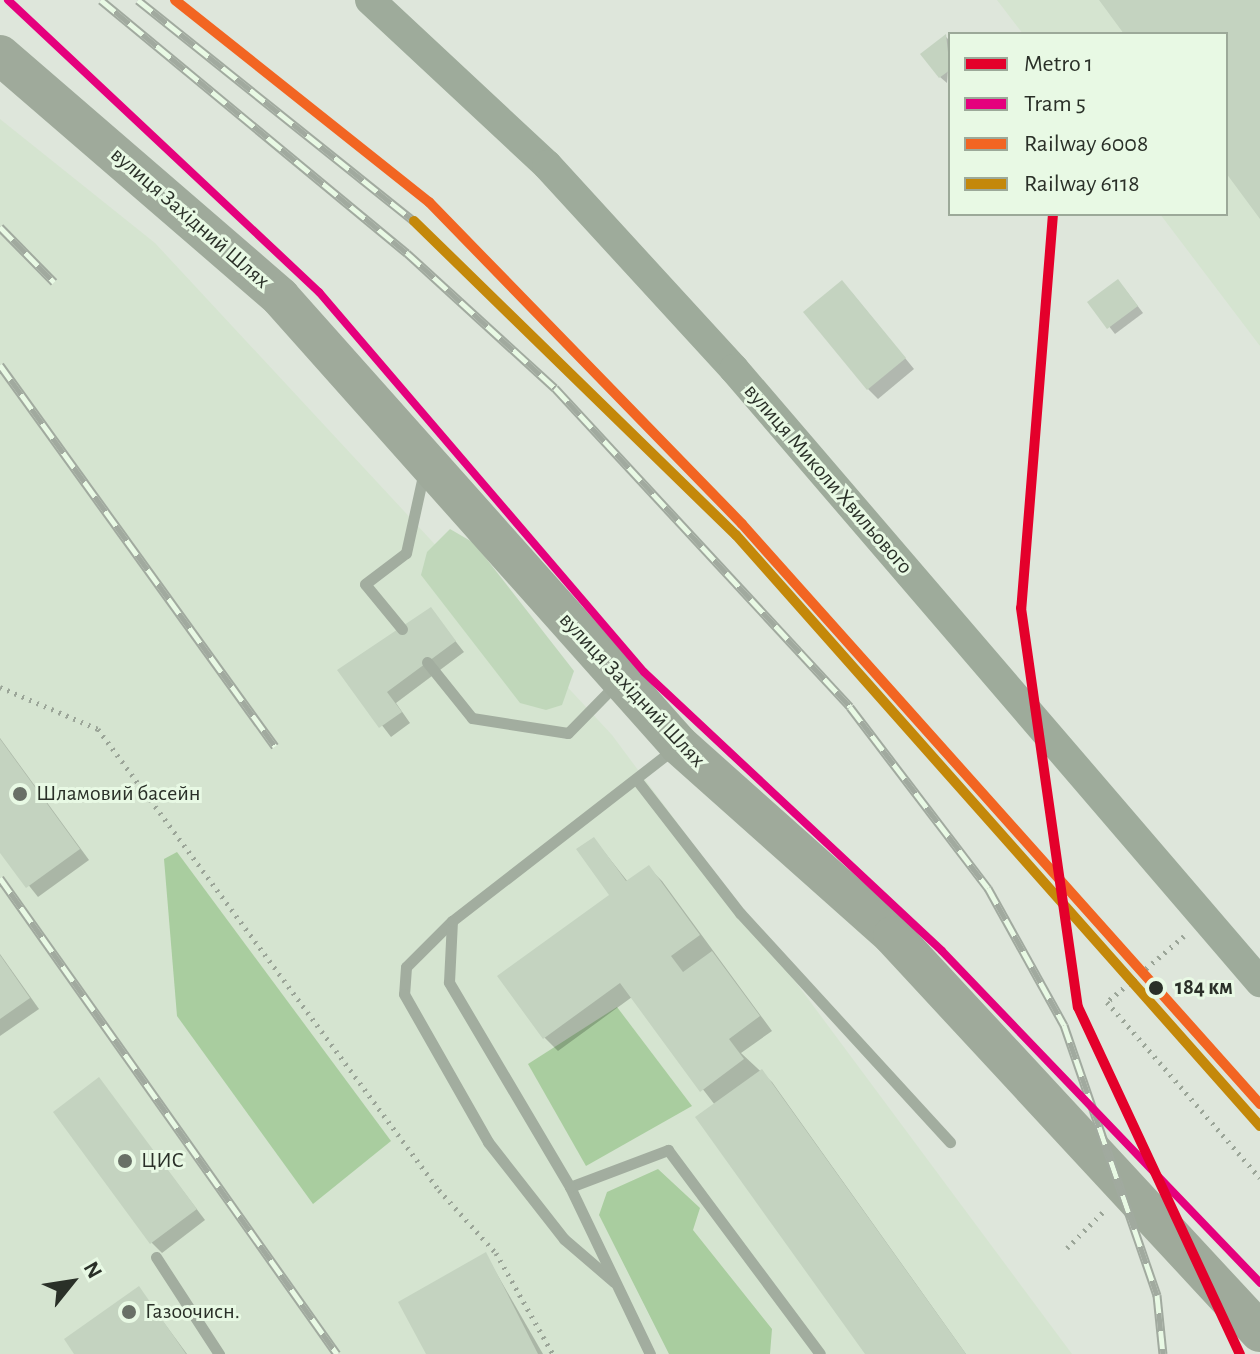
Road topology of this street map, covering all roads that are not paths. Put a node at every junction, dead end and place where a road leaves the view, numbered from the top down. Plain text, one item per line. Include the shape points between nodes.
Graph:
1 (370, 0) edge
2 (0, 55) edge
3 (426, 459) junction
4 (402, 629) dead end
5 (427, 662) dead end
6 (619, 681) junction
7 (679, 745) junction
8 (636, 779) junction
9 (452, 921) junction
10 (1260, 982) edge
11 (950, 1142) dead end
12 (570, 1187) junction
13 (156, 1257) dead end
14 (617, 1285) junction
15 (1260, 1332) edge
16 (219, 1354) edge
17 (650, 1354) edge
18 (820, 1354) edge

1 - 10 street, вулиця Миколи Хвильового via 547,165 734,369
2 - 3 highway, вулиця Західний Шлях via 280,297
3 - 4 lane via 406,553 365,584
3 - 6 highway, вулиця Західний Шлях
5 - 6 lane via 472,718 568,733
6 - 7 highway, вулиця Західний Шлях
7 - 8 lane
7 - 15 highway, вулиця Західний Шлях via 893,936 1130,1184
8 - 9 lane
8 - 11 lane via 740,913
9 - 12 lane via 449,982
9 - 14 lane via 406,967 404,994 488,1142 564,1239
12 - 14 lane
12 - 18 lane via 668,1150
13 - 16 lane
14 - 17 lane

